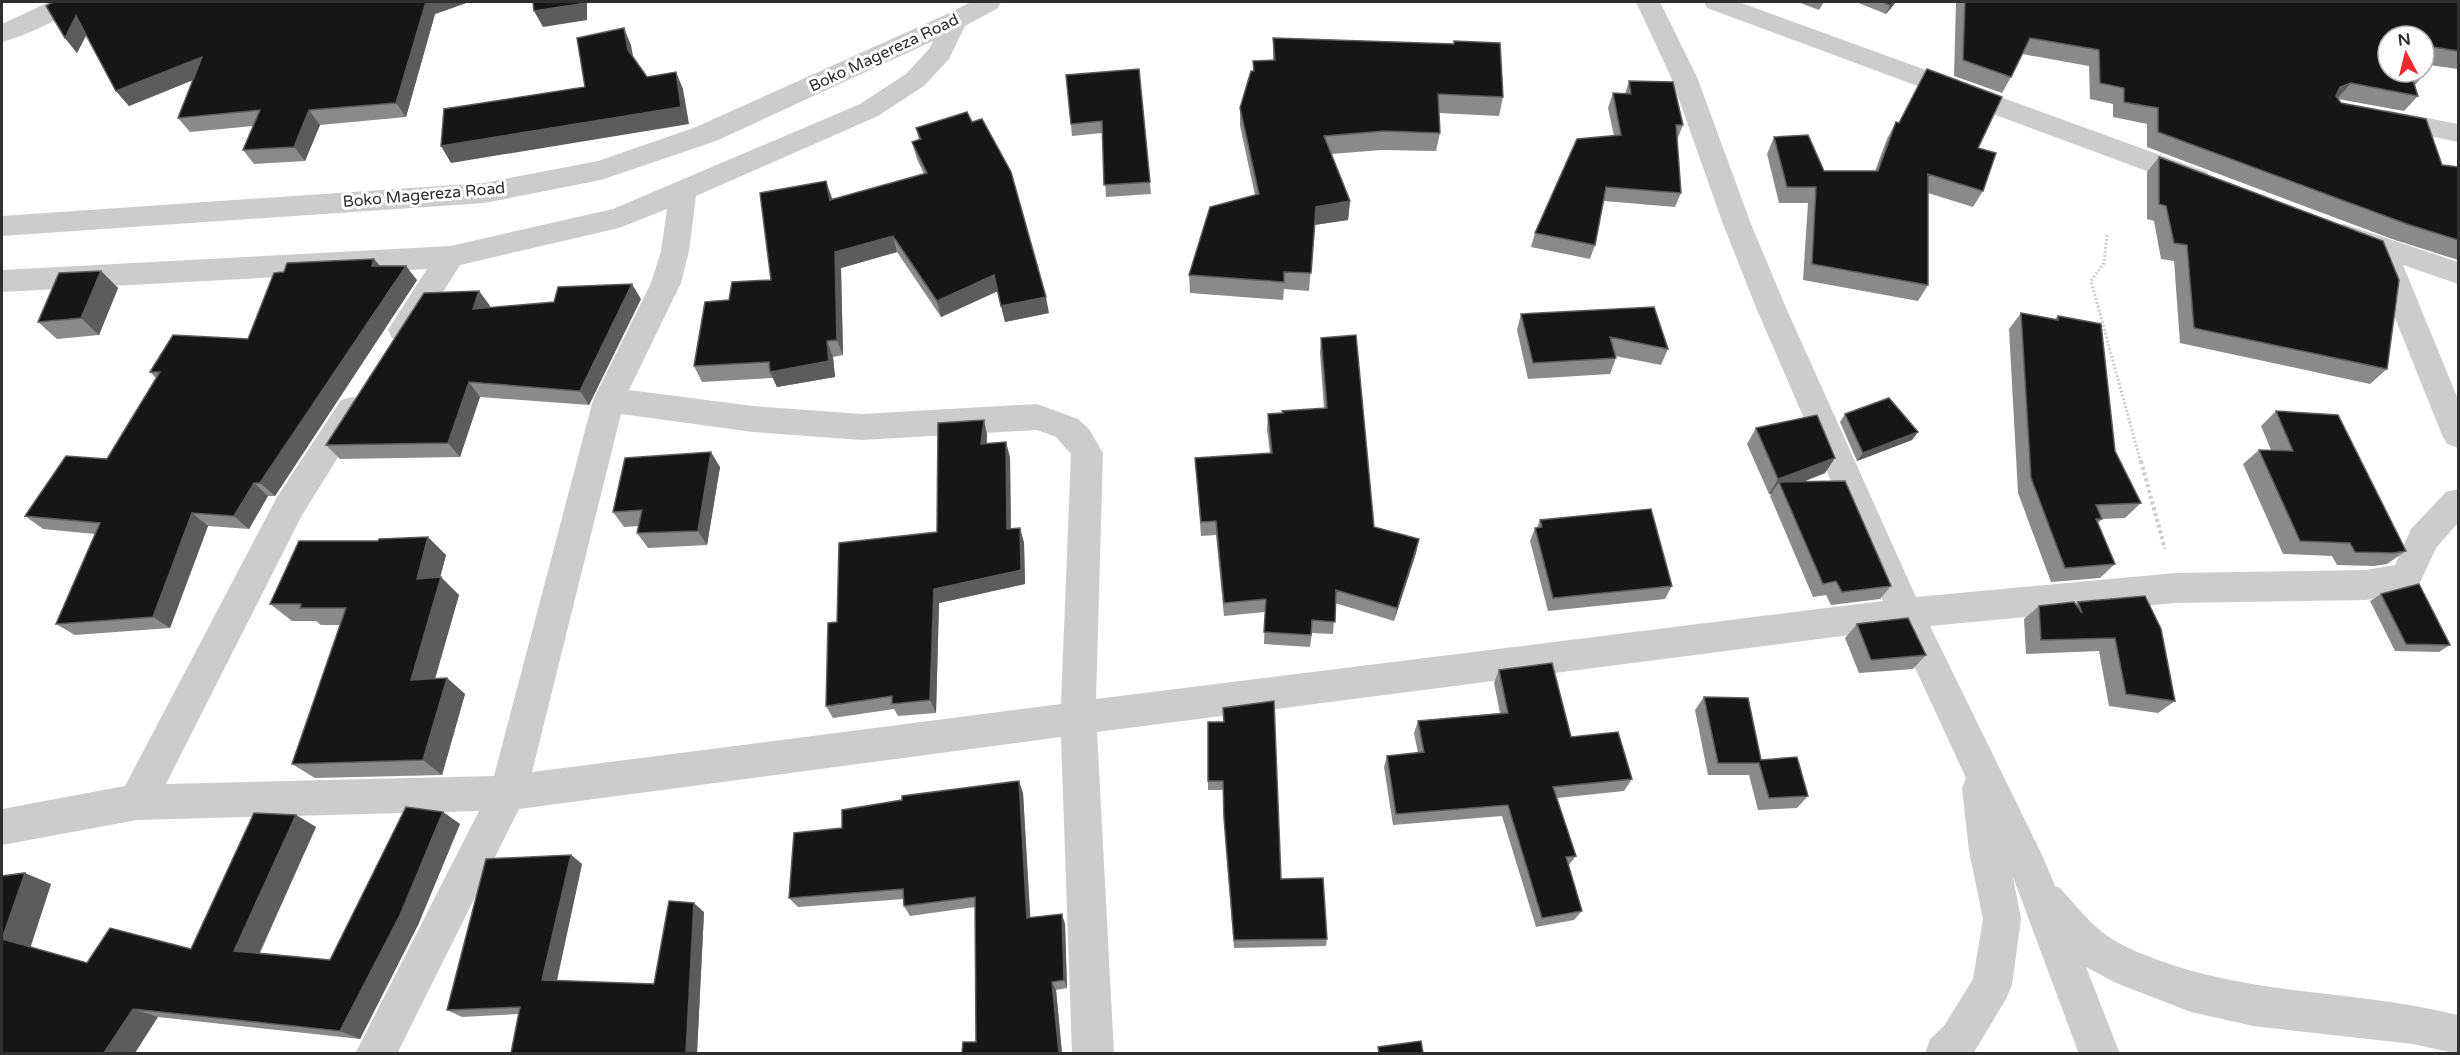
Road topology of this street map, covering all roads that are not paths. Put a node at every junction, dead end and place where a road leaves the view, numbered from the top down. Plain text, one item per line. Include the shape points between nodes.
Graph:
1 (67, 2) edge
2 (989, 2) edge
3 (1648, 2) edge
4 (1716, 2) edge
5 (954, 21) junction
6 (2, 34) edge
7 (2359, 114) edge
8 (2458, 133) edge
9 (2224, 189) edge
10 (683, 192) junction
11 (2, 226) edge
12 (2325, 227) edge
13 (2381, 248) junction
14 (450, 257) junction
15 (2458, 273) edge
16 (2, 281) edge
17 (385, 357) edge
18 (366, 387) edge
19 (609, 400) junction
20 (2458, 435) edge
21 (2458, 502) edge
22 (1906, 613) junction
23 (1078, 718) junction
24 (1976, 760) junction
25 (508, 793) junction
26 (137, 802) junction
27 (2, 827) edge
28 (2036, 892) junction
29 (2458, 1035) edge
30 (375, 1053) edge
31 (1093, 1053) edge
32 (1945, 1053) edge
33 (2100, 1053) edge

1 - 6 street
2 - 5 street, Boko Magereza Road
3 - 22 street via 1684,77 1772,310
4 - 9 street
5 - 10 street via 940,53 915,80 869,110
5 - 11 street, Boko Magereza Road via 706,134 601,170 484,193
7 - 8 street
10 - 14 street via 619,218
10 - 19 street via 666,283
12 - 13 street
13 - 15 street
13 - 20 street
14 - 16 street
14 - 17 street
18 - 26 street via 289,507
19 - 23 street via 753,419 862,427 1037,417 1070,428 1087,453
19 - 25 street
21 - 22 street via 2423,539 2406,577 2366,585 2175,588
22 - 23 street
22 - 24 street
23 - 25 street
23 - 31 street
24 - 28 street
24 - 32 street via 2002,919 1992,985 1958,1040
25 - 26 street
25 - 30 street
26 - 27 street
28 - 29 street via 2088,946 2130,969 2191,992 2253,1006 2413,1024
28 - 33 street

